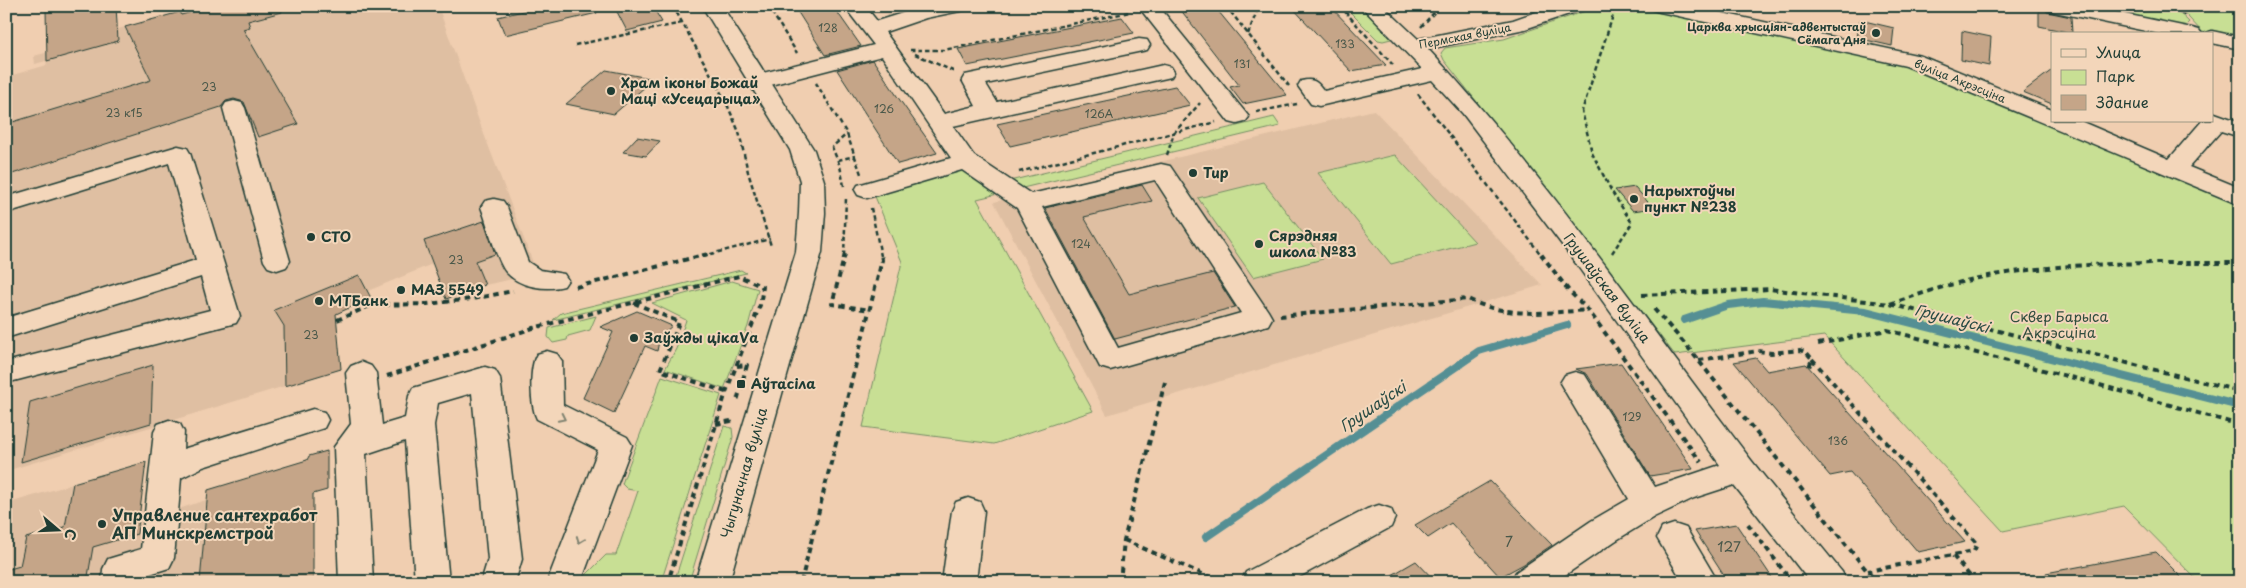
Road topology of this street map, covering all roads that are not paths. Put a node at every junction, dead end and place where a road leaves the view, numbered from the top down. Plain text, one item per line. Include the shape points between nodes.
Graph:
1 (712, 6) edge
2 (854, 6) edge
3 (958, 6) edge
4 (1371, 6) edge
5 (1574, 6) edge
6 (1660, 6) edge
7 (2055, 6) edge
8 (1150, 7) edge
9 (920, 10) edge
10 (873, 29) junction
11 (2182, 32) edge
12 (1423, 33) junction
13 (2214, 37) edge
14 (2240, 42) edge
15 (1139, 44) dead end
16 (887, 48) junction
17 (1078, 58) junction
18 (1163, 72) dead end
19 (1437, 72) junction
20 (759, 81) junction
21 (1096, 87) junction
22 (1310, 96) road end
23 (234, 108) dead end
24 (990, 110) junction
25 (1237, 117) road end
26 (2051, 118) edge
27 (2215, 120) edge
28 (940, 122) junction
29 (2062, 122) edge
30 (2213, 122) edge
31 (2240, 130) edge
32 (965, 161) junction
33 (2174, 168) junction
34 (866, 190) road end
35 (2240, 197) edge
36 (1027, 203) junction
37 (6, 205) edge
38 (494, 207) dead end
39 (277, 261) dead end
40 (211, 265) junction
41 (554, 280) dead end
42 (6, 328) edge
43 (547, 361) dead end
44 (6, 373) edge
45 (362, 378) road end
46 (1575, 382) dead end
47 (313, 420) dead end
48 (419, 425) junction
49 (169, 432) dead end
50 (350, 448) junction
51 (165, 472) junction
52 (1728, 475) junction
53 (1649, 505) junction
54 (968, 511) dead end
55 (1379, 518) dead end
56 (1674, 538) dead end
57 (119, 582) edge
58 (356, 582) edge
59 (432, 582) edge
60 (498, 582) edge
61 (564, 582) edge
62 (712, 582) edge
63 (958, 582) edge
64 (1258, 582) edge
65 (1528, 582) edge
66 (1701, 582) edge
67 (1830, 582) edge

1 - 20 street, Чыгуначная вуліца
2 - 10 street
3 - 9 street
4 - 12 street, Грушаўская вуліца
5 - 12 street, Пермская вуліца via 1518,25
6 - 26 street, вуліца Акрэсціна via 1913,61
7 - 11 street
8 - 25 street
9 - 10 street
10 - 16 street
12 - 19 street, Грушаўская вуліца
13 - 14 street
15 - 17 street
16 - 20 street
16 - 28 street
17 - 21 street
17 - 24 street via 973,80
18 - 21 street
19 - 22 street
19 - 52 street, Грушаўская вуліца via 1513,162
20 - 62 street, Чыгуначная вуліца via 802,150 812,181 809,252
21 - 24 street
23 - 39 street
24 - 28 street
27 - 31 street
28 - 32 street
29 - 33 street
30 - 33 street
32 - 34 street
32 - 36 street
33 - 35 street
36 - 36 street via 1110,360 1258,318 1161,171
37 - 40 street via 178,153
38 - 41 street via 516,267 534,278
40 - 42 street
40 - 44 street via 226,316
43 -> 61 street via 548,411 616,445
45 - 50 street via 367,426
46 - 53 street
47 - 51 street via 192,458
48 - 50 street
48 - 59 street
48 - 60 street via 424,396 485,378 505,559
49 - 51 street
50 - 58 street
51 - 57 street via 156,558 120,569
52 - 53 street via 1682,489
52 - 67 street, Грушаўская вуліца
53 - 65 street
54 - 63 street
55 - 64 street
56 - 66 street

